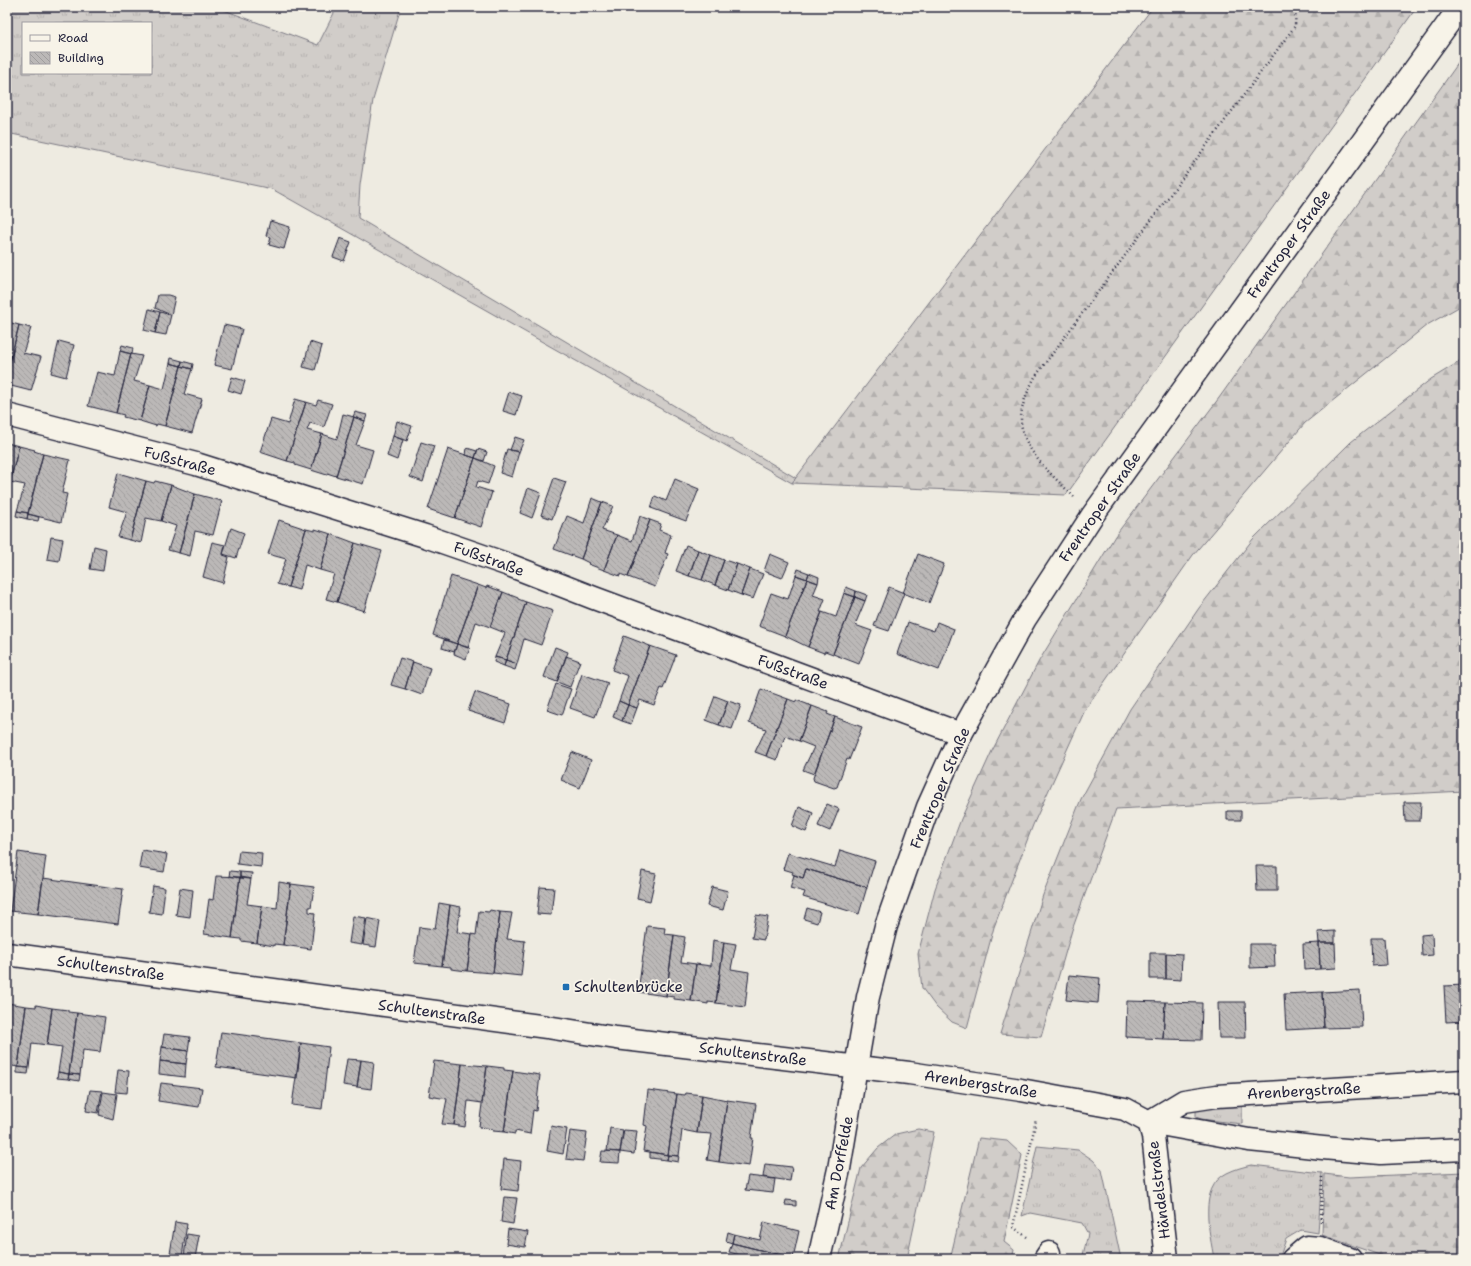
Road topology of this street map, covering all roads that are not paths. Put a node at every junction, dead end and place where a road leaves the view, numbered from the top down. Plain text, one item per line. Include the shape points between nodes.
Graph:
1 (1460, 7) edge
2 (7, 415) edge
3 (961, 734) junction
4 (7, 954) edge
5 (856, 1067) junction
6 (1464, 1082) edge
7 (1149, 1122) junction
8 (1464, 1148) edge
9 (819, 1259) edge
10 (1167, 1259) edge
11 (1294, 1259) edge
12 (1350, 1259) edge

1 - 3 street, Frentroper Straße via 1092,516 1025,618
2 - 3 street, Fußstraße via 196,464 425,536
3 - 5 street, Frentroper Straße via 928,807 886,926 868,997
4 - 5 street, Schultenstraße via 616,1038
5 - 7 street, Arenbergstraße via 1020,1090 1125,1109
5 - 9 street, Am Dorffelde via 839,1169
6 - 7 street, Arenbergstraße via 1217,1096 1184,1101
7 - 8 street, Arenbergstraße via 1249,1140 1381,1153
7 - 10 street, Händelstraße via 1153,1136
11 - 12 street via 1307,1247 1320,1248

